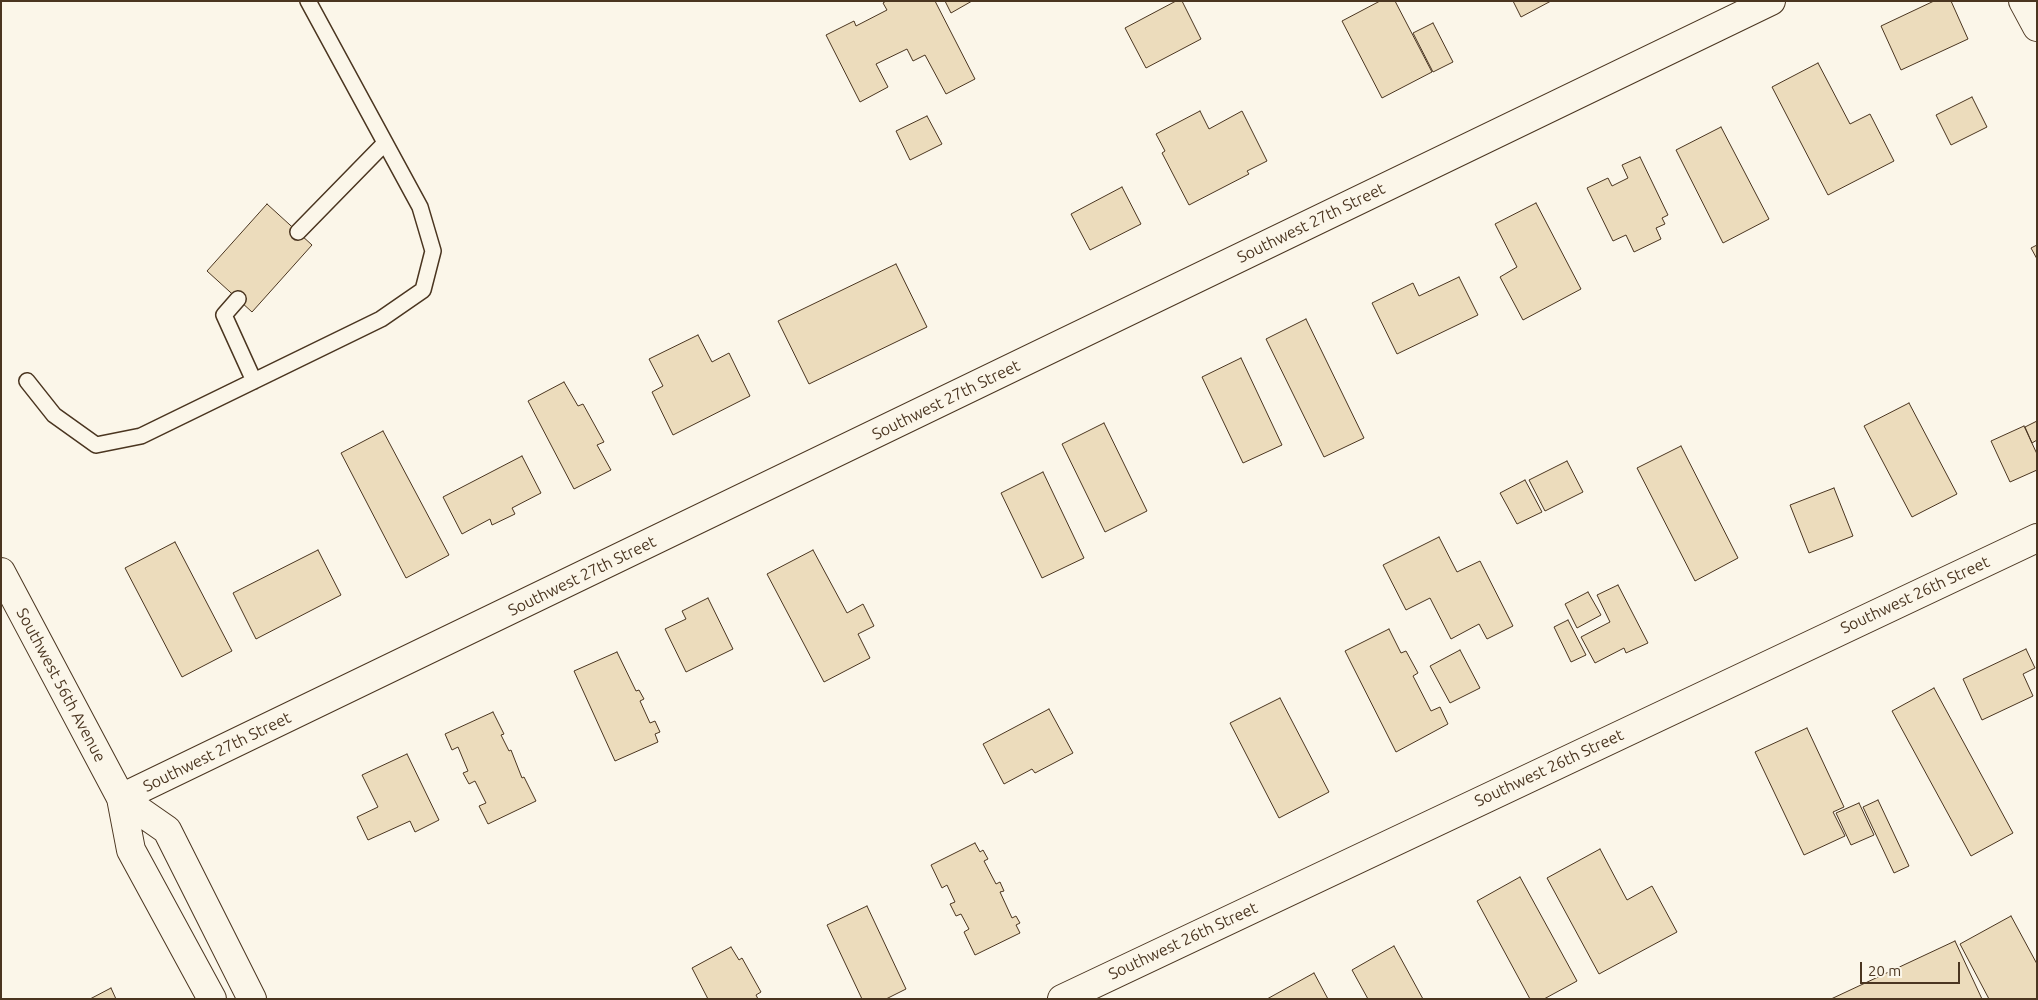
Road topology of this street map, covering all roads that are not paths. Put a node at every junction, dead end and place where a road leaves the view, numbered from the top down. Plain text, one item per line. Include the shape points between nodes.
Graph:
1 (308, 1) edge
2 (1772, 1) edge
3 (2023, 1) edge
4 (2037, 27) edge
5 (385, 143) junction
6 (298, 232) dead end
7 (238, 299) dead end
8 (27, 381) dead end
9 (254, 381) junction
10 (2037, 538) edge
11 (1, 572) edge
12 (121, 798) junction
13 (212, 999) edge
14 (252, 999) edge
15 (1062, 999) edge

1 - 5 lane
2 - 12 street, Southwest 27th Street
3 - 4 street
5 - 6 lane
5 - 9 lane via 420,207 433,251 423,290 381,319
7 - 9 lane via 224,315
8 - 9 lane via 54,415 96,445 142,436
10 - 15 street, Southwest 26th Street
11 - 12 street, Southwest 56th Avenue
12 - 13 street, Southwest 56th Avenue via 131,850
12 - 14 street, Southwest 56th Avenue via 167,830

